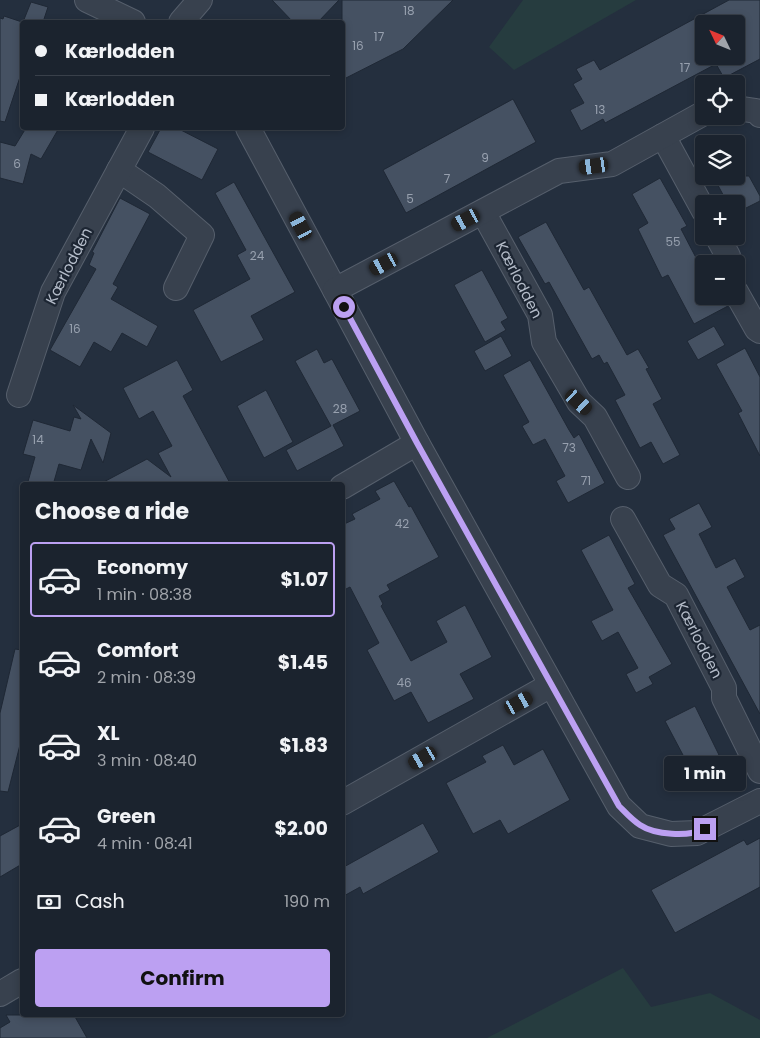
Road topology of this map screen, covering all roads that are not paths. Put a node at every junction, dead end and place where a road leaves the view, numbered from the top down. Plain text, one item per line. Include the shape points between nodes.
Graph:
1 (87, 0) edge
2 (200, 0) edge
3 (129, 20) edge
4 (183, 20) edge
5 (745, 109) edge
6 (760, 116) edge
7 (695, 118) edge
8 (141, 130) edge
9 (249, 130) edge
10 (663, 136) junction
11 (119, 170) junction
12 (695, 195) edge
13 (483, 212) junction
14 (176, 288) dead end
15 (336, 290) junction
16 (743, 305) edge
17 (760, 331) edge
18 (19, 395) dead end
19 (417, 443) junction
20 (628, 476) dead end
21 (345, 485) edge
22 (623, 519) dead end
23 (552, 685) junction
24 (760, 771) edge
25 (760, 800) edge
26 (345, 801) edge
27 (20, 982) edge
28 (0, 994) edge

1 - 3 street
2 - 4 street
5 - 6 street via 756,111
7 - 10 street
8 - 11 street, Kærlodden
9 - 15 street
10 - 12 street
10 - 13 street via 612,164 559,171
11 - 14 street via 202,235
11 - 18 street, Kærlodden via 53,292
13 - 15 street
13 - 20 street, Kærlodden via 540,315 544,342 579,402 595,417
15 - 19 street
16 - 17 street
19 - 21 street
19 - 23 street
22 - 24 street, Kærlodden via 660,585 676,595 724,688 724,698
23 - 25 street via 619,806 640,826 671,834 697,833
23 - 26 street
27 - 28 street

